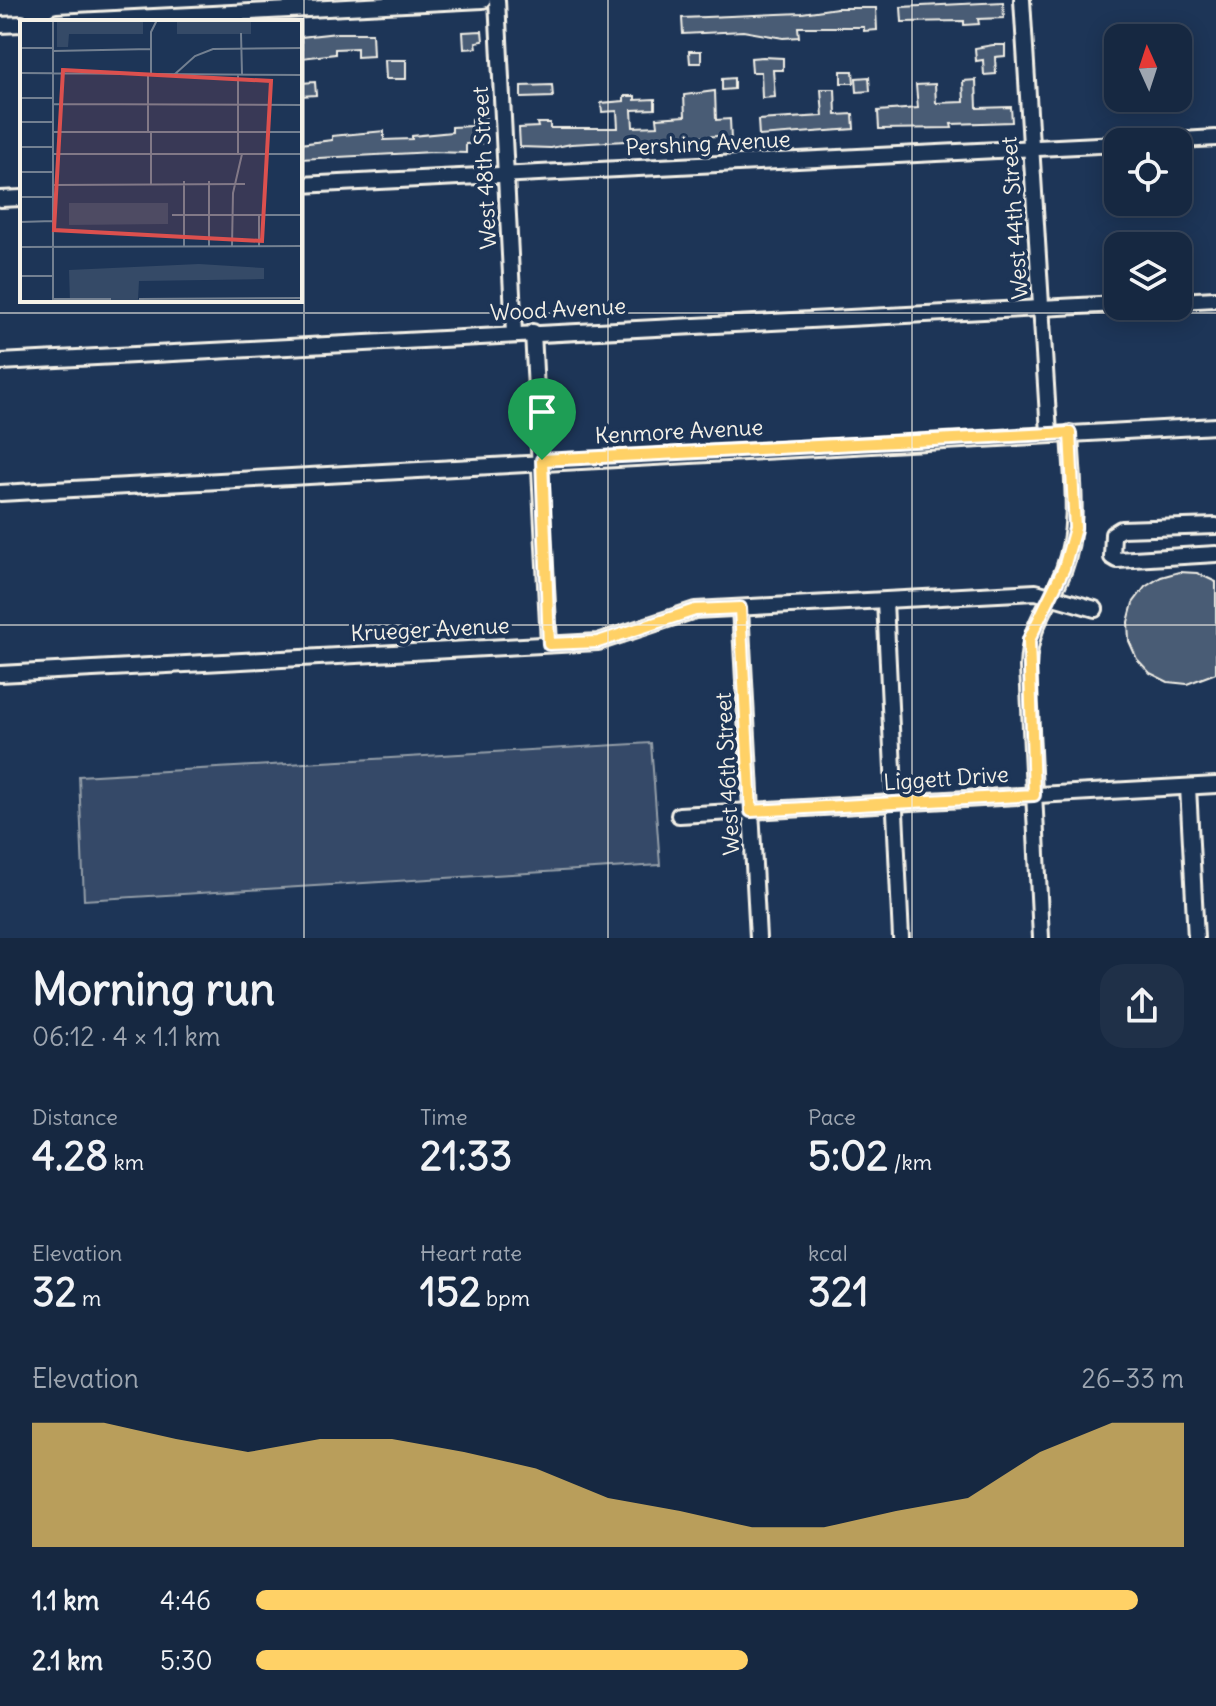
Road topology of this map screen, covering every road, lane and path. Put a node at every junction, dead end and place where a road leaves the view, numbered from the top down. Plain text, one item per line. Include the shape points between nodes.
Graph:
1 (483, 0) edge
2 (497, 0) edge
3 (1022, 0) edge
4 (96, 20) edge
5 (20, 24) edge
6 (0, 25) edge
7 (1216, 138) edge
8 (1192, 139) edge
9 (1104, 145) edge
10 (1030, 148) junction
11 (506, 176) junction
12 (302, 185) edge
13 (20, 198) edge
14 (0, 199) edge
15 (1216, 299) edge
16 (1192, 300) edge
17 (1104, 305) edge
18 (1042, 307) junction
19 (533, 332) junction
20 (514, 333) junction
21 (0, 362) edge
22 (1216, 426) edge
23 (1049, 433) junction
24 (1070, 433) junction
25 (542, 460) junction
26 (0, 493) edge
27 (1216, 526) edge
28 (1216, 554) edge
29 (1051, 595) junction
30 (885, 601) junction
31 (740, 608) junction
32 (1095, 609) dead end
33 (549, 644) junction
34 (0, 674) edge
35 (1216, 785) edge
36 (1188, 787) junction
37 (1034, 795) junction
38 (893, 803) junction
39 (751, 811) junction
40 (679, 815) dead end
41 (758, 938) edge
42 (901, 938) edge
43 (1041, 938) edge
44 (1196, 938) edge

1 - 4 street
2 - 11 street, West 48th Street
3 - 10 street, West 44th Street
5 - 6 street
7 - 8 street
9 - 10 street, Pershing Avenue
10 - 11 street, Pershing Avenue
10 - 18 street, West 44th Street
11 - 12 street, Pershing Avenue
11 - 20 street, West 48th Street
13 - 14 street
15 - 16 street
17 - 18 street, Wood Avenue
18 - 19 street, Wood Avenue
18 - 23 street, West 44th Street
19 - 20 street, Wood Avenue
19 - 25 street
20 - 21 street, Wood Avenue
22 - 24 street, Kenmore Avenue
23 - 24 street, Kenmore Avenue
23 - 25 street, Kenmore Avenue
24 - 29 street via 1075,528
25 - 26 street, Kenmore Avenue
25 - 33 street
27 - 28 street via 1121,529 1113,534 1112,557
29 - 30 street, Krueger Avenue
29 - 32 street, Krueger Avenue
29 - 37 street via 1029,640
30 - 31 street, Krueger Avenue
30 - 38 street
31 - 33 street, Krueger Avenue via 695,610 598,642
31 - 39 street, West 46th Street
33 - 34 street, Krueger Avenue
35 - 36 street, Liggett Drive
36 - 37 street, Liggett Drive
36 - 44 street
37 - 38 street, Liggett Drive
37 - 43 street
38 - 39 street, Liggett Drive
38 - 42 street
39 - 40 street, Liggett Drive
39 - 41 street, West 46th Street

